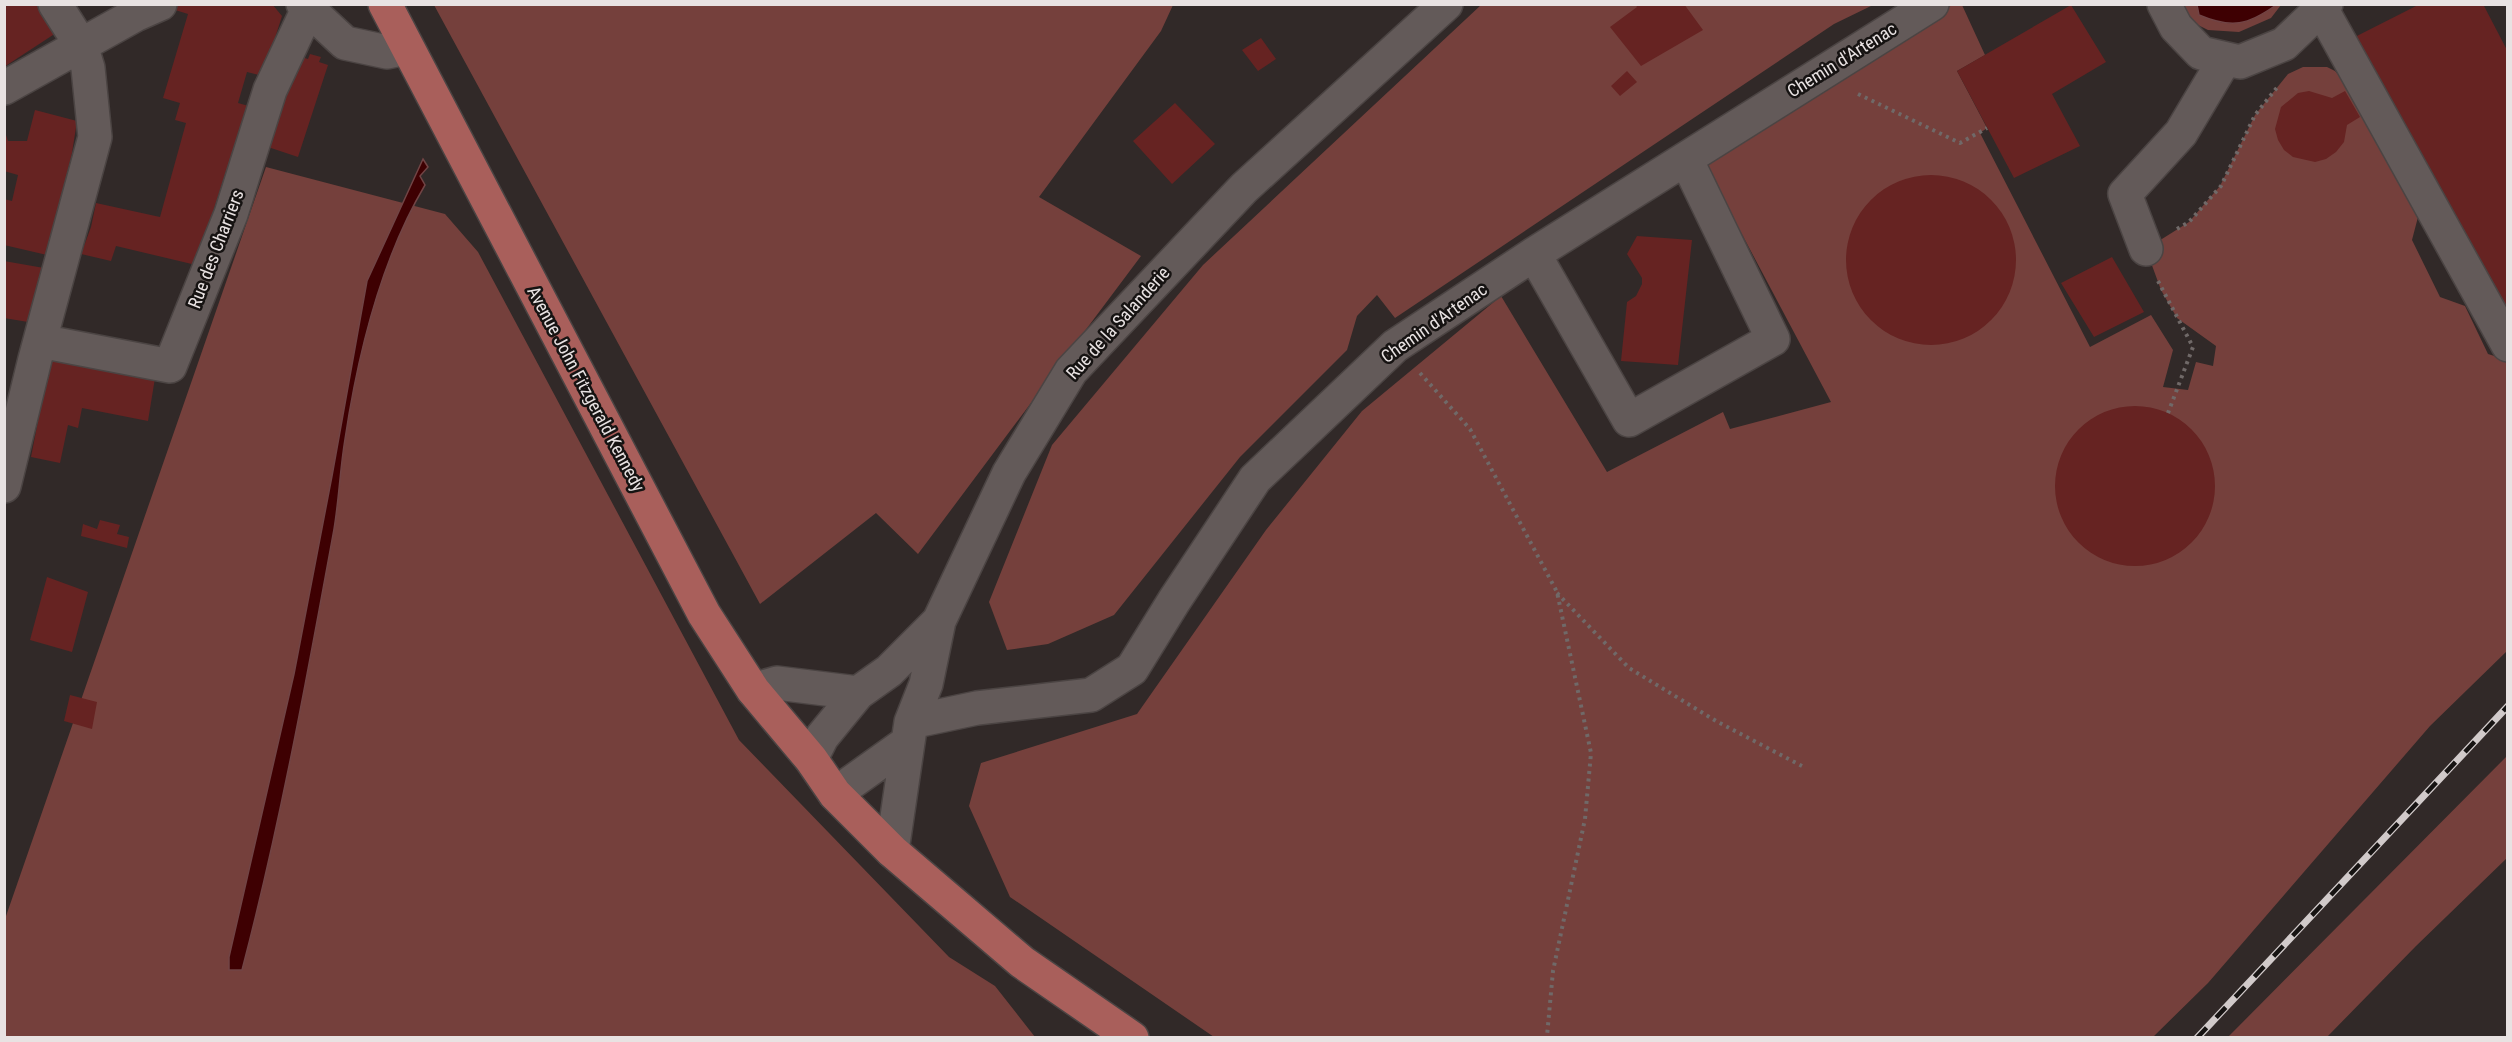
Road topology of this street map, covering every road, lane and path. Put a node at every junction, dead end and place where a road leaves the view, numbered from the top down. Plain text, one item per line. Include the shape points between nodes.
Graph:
1 (55, 4) edge
2 (160, 4) edge
3 (385, 4) edge
4 (1446, 4) edge
5 (1932, 4) edge
6 (2164, 4) edge
7 (2324, 6) edge
8 (306, 7) edge
9 (81, 45) junction
10 (406, 48) junction
11 (2225, 59) junction
12 (1820, 75) junction
13 (2282, 82) dead end
14 (4, 88) edge
15 (1987, 128) dead end
16 (1686, 159) junction
17 (2146, 249) junction
18 (1534, 254) junction
19 (40, 341) junction
20 (2508, 345) edge
21 (1395, 346) junction
22 (2168, 413) dead end
23 (4, 486) edge
24 (1557, 592) junction
25 (939, 621) junction
26 (889, 671) junction
27 (926, 684) junction
28 (753, 690) junction
29 (858, 693) junction
30 (977, 708) junction
31 (909, 732) junction
32 (811, 759) junction
33 (1802, 766) dead end
34 (835, 794) junction
35 (892, 851) junction
36 (1546, 1036) dead end
37 (1132, 1038) edge

1 - 9 street
2 - 9 street
3 - 10 main road, Avenue John Fitzgerald Kennedy
4 - 25 street, Rue de la Salanderie via 1244,188 1071,371 1009,473
5 - 12 street, Chemin d'Artenac
6 - 11 street via 2176,27 2201,53
7 - 11 street via 2284,44 2240,62
7 - 20 street
8 - 10 street, Rue des Charriers via 345,43 387,52
8 - 19 street, Rue des Charriers via 270,90 231,214 170,366
9 - 14 street
9 - 19 street via 88,68 95,137
10 - 28 main road, Avenue John Fitzgerald Kennedy via 704,614
11 - 17 street via 2181,133 2125,194
12 - 15 path via 1960,143
12 - 16 street, Chemin d'Artenac
13 - 17 path via 2255,116 2221,186 2188,222
16 - 18 street, Chemin d'Artenac
16 - 18 street via 1773,339 1629,420
17 - 22 path via 2161,290 2193,347
18 - 21 street, Chemin d'Artenac
19 - 23 street
21 - 24 path via 1470,429
21 - 30 street, Chemin d'Artenac via 1255,479 1132,669 1091,695
24 - 33 path via 1629,668 1716,721
24 - 36 path via 1592,753 1585,819 1553,971
25 - 26 street, Rue de la Salanderie
25 - 27 street
26 - 27 street
26 - 29 street, Rue de la Salanderie
27 - 30 street
27 - 31 street
28 - 29 street via 777,683
28 - 32 main road, Avenue John Fitzgerald Kennedy
29 - 32 street, Rue de la Salanderie via 822,737
30 - 31 street, Chemin d'Artenac
31 - 34 street
31 - 35 street
32 - 34 main road, Avenue John Fitzgerald Kennedy
34 - 35 main road
35 - 37 main road via 1022,962

